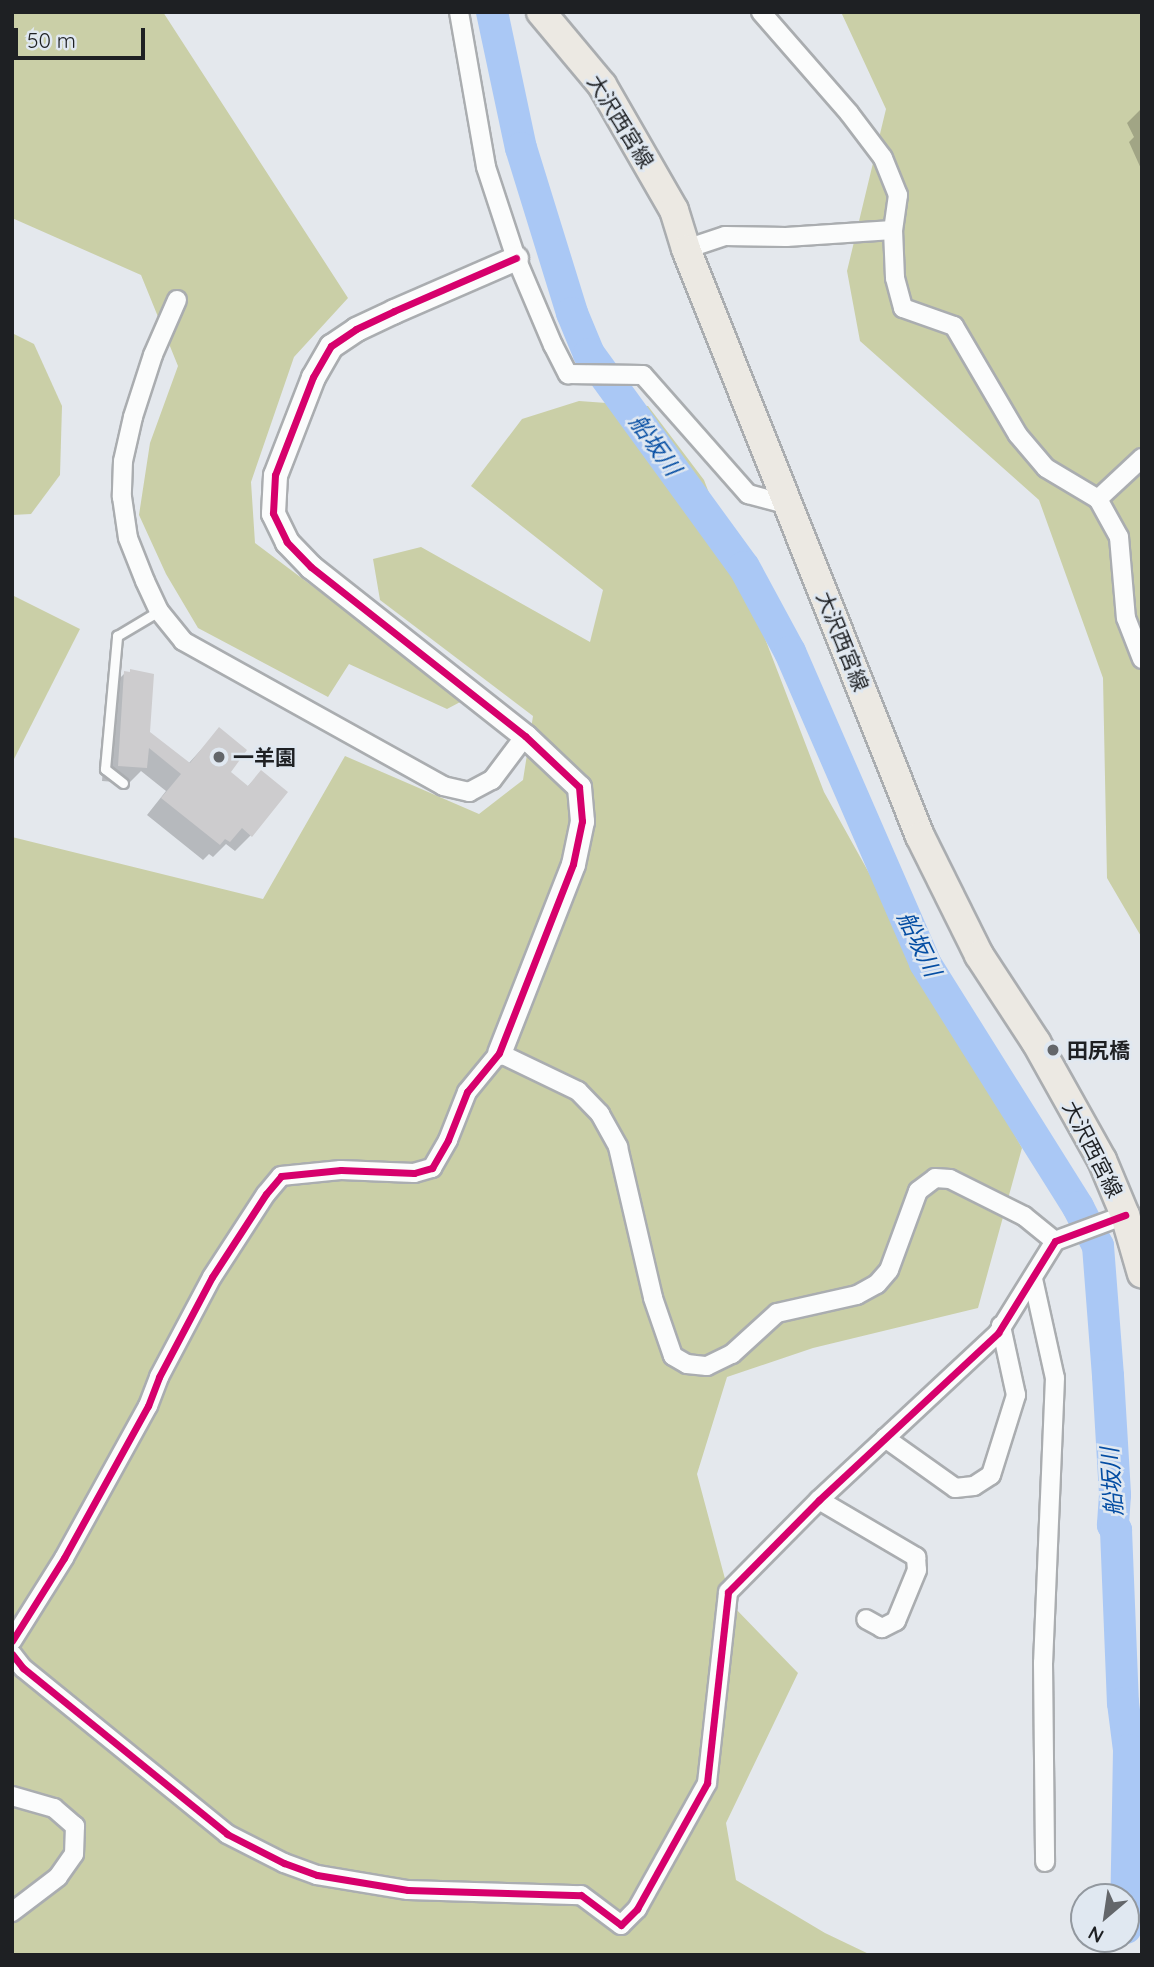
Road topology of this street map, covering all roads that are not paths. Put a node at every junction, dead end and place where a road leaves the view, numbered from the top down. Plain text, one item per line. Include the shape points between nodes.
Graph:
1 (459, 12) edge
2 (541, 12) edge
3 (761, 12) edge
4 (893, 230) junction
5 (686, 249) junction
6 (516, 258) junction
7 (177, 300) dead end
8 (1142, 458) edge
9 (1098, 499) junction
10 (789, 505) junction
11 (159, 611) junction
12 (1142, 659) edge
13 (525, 736) junction
14 (123, 783) dead end
15 (499, 1053) junction
16 (1120, 1218) junction
17 (1060, 1239) junction
18 (1142, 1274) edge
19 (1033, 1279) junction
20 (1001, 1326) junction
21 (885, 1438) junction
22 (819, 1500) junction
23 (866, 1619) dead end
24 (12, 1641) edge
25 (12, 1654) edge
26 (12, 1796) edge
27 (1045, 1862) dead end
28 (12, 1912) edge

1 - 6 street via 486,167
2 - 5 main road, 大沢西宮線 via 602,85 674,210
3 - 4 street via 883,158 898,195
4 - 5 street via 725,236
4 - 9 street via 895,278 903,308 954,326 1018,435 1046,468
5 - 10 main road, 大沢西宮線
6 - 10 street via 568,374 643,375 748,494
6 - 13 street via 356,329 331,346 313,377 275,475 273,513 287,542 311,568
7 - 11 street via 153,355 123,461 128,538
8 - 9 street
9 - 12 street via 1119,537 1126,618
10 - 16 main road, 大沢西宮線 via 920,836 979,955 1036,1042 1102,1160
11 - 13 street via 183,641 443,786 469,792 492,780
11 - 14 lane via 117,636 105,769
13 - 15 street via 579,787 582,821 573,864
15 - 17 street via 578,1091 600,1114 618,1147 653,1298 673,1356 687,1364 707,1366 732,1354 777,1312 857,1296 877,1284 889,1270 918,1191 935,1178 950,1179
15 - 24 street via 467,1092 432,1168 414,1173 341,1170 281,1177 266,1194 212,1277 148,1406
16 - 17 street
16 - 18 main road, 大沢西宮線
17 - 19 street
19 - 20 street
19 - 27 street via 1055,1378 1043,1663
20 - 21 street
20 - 21 street via 1016,1395 990,1475 974,1486 955,1488
21 - 22 street
22 - 23 street via 916,1557 917,1570 896,1621 882,1628
22 - 25 street via 728,1592 707,1783 637,1909 621,1925 581,1895 408,1889 317,1875 284,1863 227,1834 23,1668
26 - 28 street via 54,1808 75,1826 74,1854 58,1877

